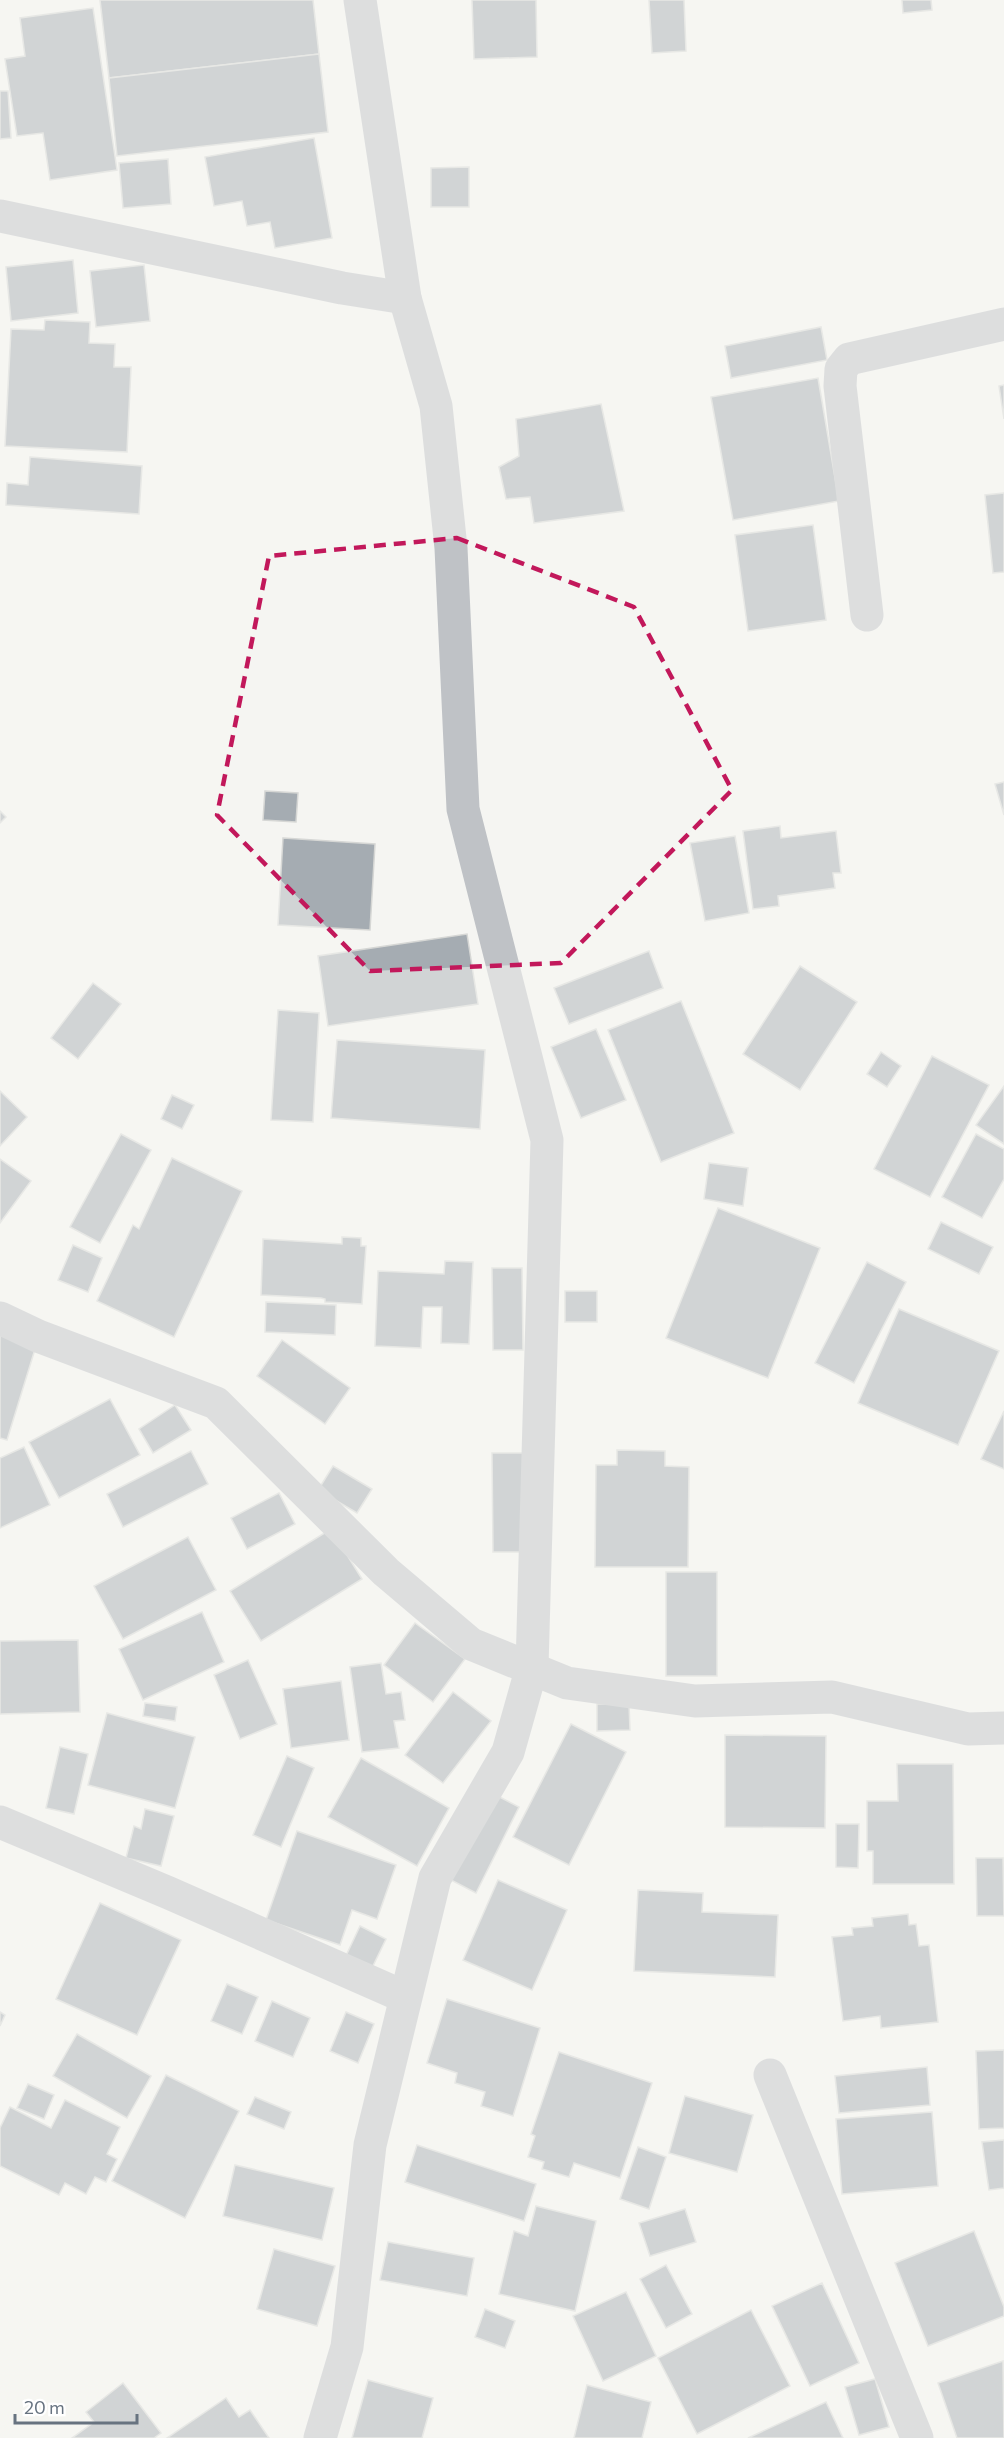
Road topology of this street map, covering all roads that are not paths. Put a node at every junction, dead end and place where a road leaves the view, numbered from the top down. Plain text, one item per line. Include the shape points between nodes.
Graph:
1 (360, 0) edge
2 (0, 216) edge
3 (405, 298) junction
4 (1004, 324) edge
5 (867, 615) dead end
6 (0, 1318) edge
7 (532, 1667) junction
8 (1004, 1728) edge
9 (0, 1822) edge
10 (405, 1997) junction
11 (770, 2075) dead end
12 (320, 2438) edge
13 (917, 2438) edge

1 - 3 street
2 - 3 street
3 - 7 street via 436,406 451,548 463,809 546,1140
4 - 5 street via 849,358 841,369
6 - 7 street via 216,1403 386,1572 471,1644
7 - 8 street via 567,1683 695,1701 832,1697 968,1729
7 - 10 street via 508,1752 435,1878
9 - 10 street
10 - 12 street via 370,2145 347,2347
11 - 13 street

